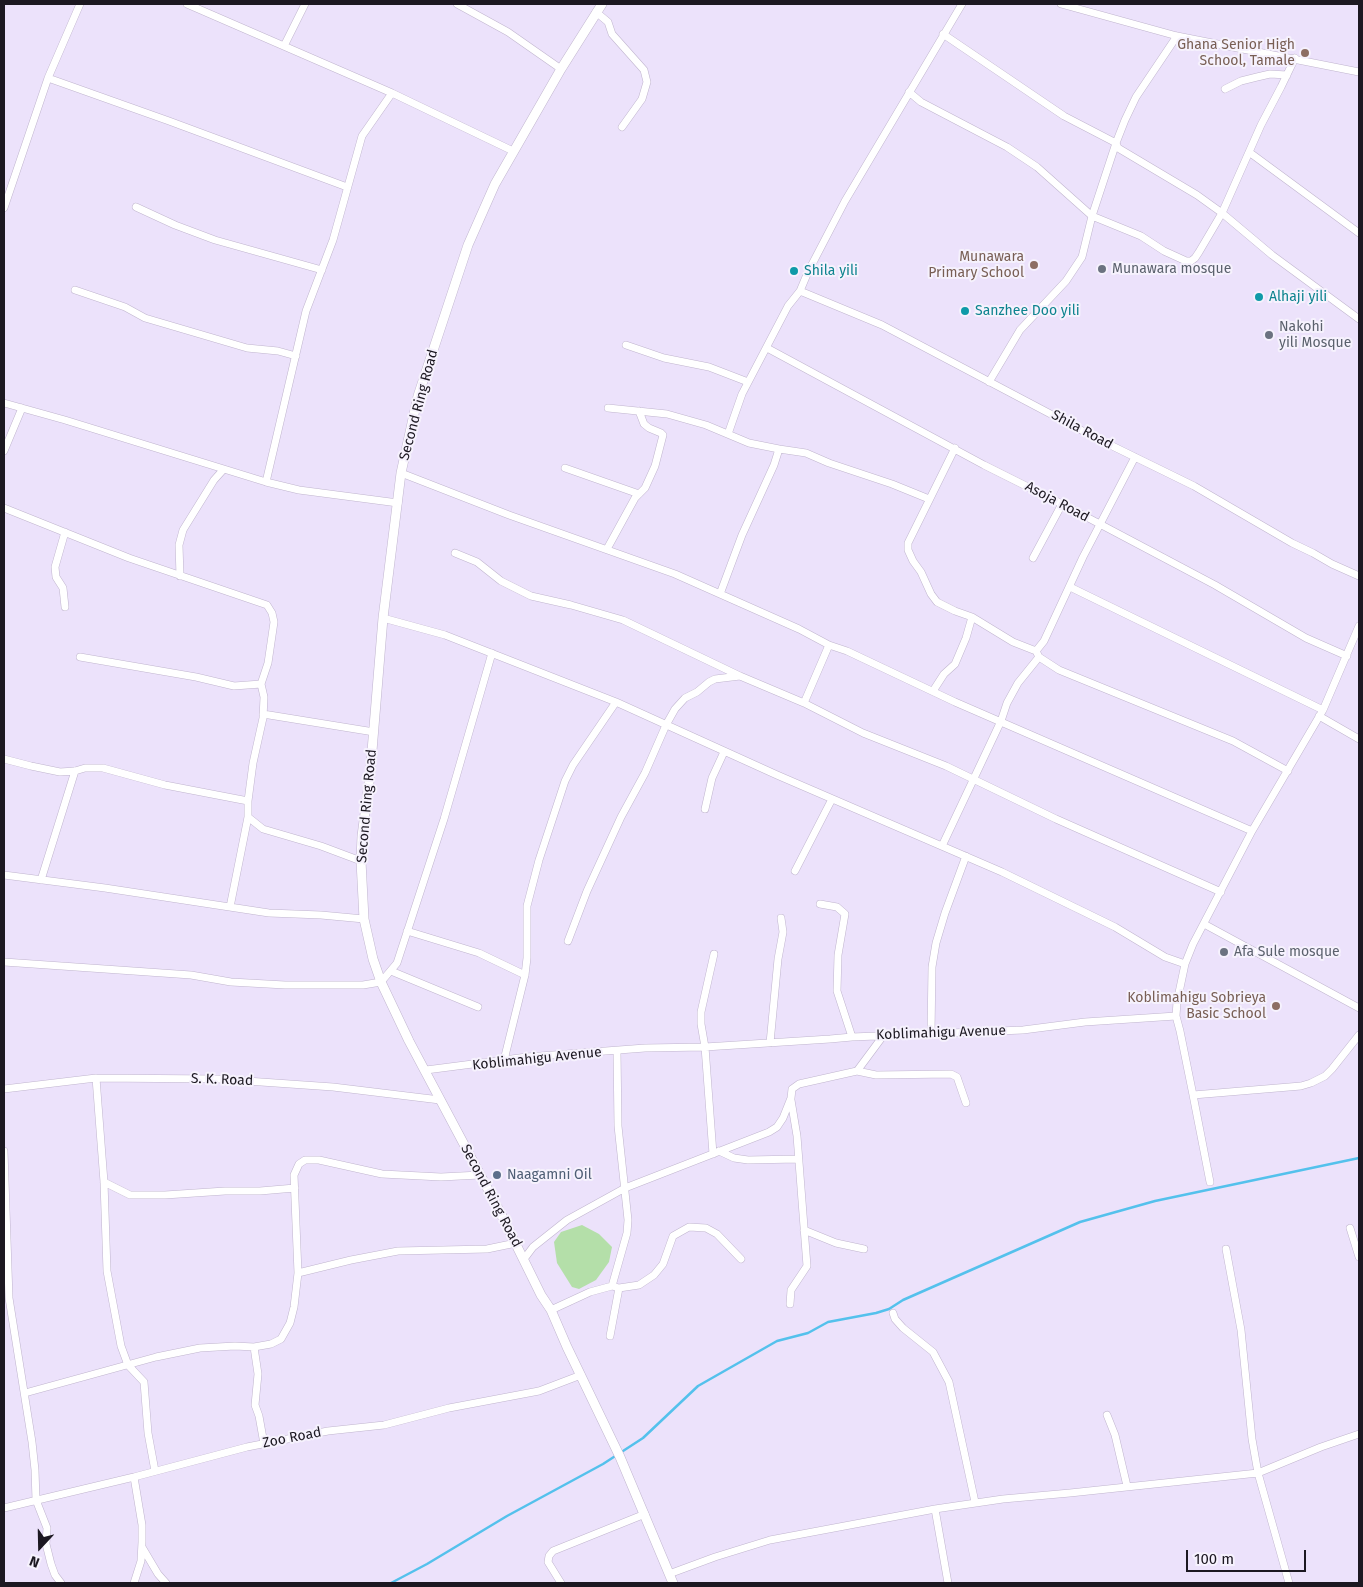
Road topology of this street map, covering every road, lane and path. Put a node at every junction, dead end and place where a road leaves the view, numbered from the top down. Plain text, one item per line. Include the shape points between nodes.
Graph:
1 (80, 4) edge
2 (189, 4) edge
3 (305, 4) edge
4 (457, 4) edge
5 (962, 4) edge
6 (1061, 4) edge
7 (599, 8) edge
8 (943, 34) junction
9 (1177, 36) junction
10 (284, 46) junction
11 (1295, 58) junction
12 (561, 68) junction
13 (1359, 72) edge
14 (1287, 75) junction
15 (48, 78) junction
16 (1225, 88) dead end
17 (909, 92) junction
18 (392, 93) junction
19 (622, 127) dead end
20 (1116, 143) junction
21 (513, 151) junction
22 (1249, 152) junction
23 (347, 187) junction
24 (136, 207) dead end
25 (4, 208) edge
26 (1222, 213) junction
27 (1092, 216) junction
28 (1359, 233) edge
29 (322, 270) junction
30 (74, 290) dead end
31 (800, 291) junction
32 (1359, 318) edge
33 (626, 345) dead end
34 (767, 348) junction
35 (296, 356) junction
36 (748, 382) junction
37 (989, 382) junction
38 (4, 403) edge
39 (22, 408) junction
40 (608, 408) dead end
41 (639, 411) junction
42 (728, 434) junction
43 (954, 448) junction
44 (779, 449) junction
45 (4, 451) edge
46 (1135, 457) junction
47 (566, 468) dead end
48 (223, 470) junction
49 (402, 473) junction
50 (266, 482) junction
51 (639, 494) junction
52 (929, 499) junction
53 (398, 503) junction
54 (1062, 504) junction
55 (4, 508) edge
56 (1100, 525) junction
57 (65, 532) junction
58 (607, 549) junction
59 (455, 553) dead end
60 (1033, 558) dead end
61 (180, 576) junction
62 (1359, 576) edge
63 (1070, 587) junction
64 (720, 594) junction
65 (65, 607) dead end
66 (972, 617) junction
67 (383, 618) junction
68 (1359, 626) edge
69 (830, 645) junction
70 (492, 653) junction
71 (1038, 654) junction
72 (1347, 656) junction
73 (80, 658) dead end
74 (740, 676) junction
75 (261, 684) junction
76 (933, 691) junction
77 (616, 702) junction
78 (804, 703) junction
79 (1321, 713) junction
80 (263, 714) junction
81 (1001, 721) junction
82 (666, 725) junction
83 (374, 732) junction
84 (1359, 739) edge
85 (724, 752) junction
86 (4, 758) edge
87 (75, 771) junction
88 (1288, 771) junction
89 (974, 778) junction
90 (832, 799) junction
91 (248, 801) junction
92 (705, 809) dead end
93 (248, 817) junction
94 (1252, 831) junction
95 (942, 846) junction
96 (966, 856) junction
97 (361, 861) junction
98 (795, 871) dead end
99 (4, 875) edge
100 (41, 880) junction
101 (1221, 892) junction
102 (820, 904) dead end
103 (230, 907) junction
104 (781, 918) dead end
105 (364, 920) junction
106 (1204, 924) junction
107 (407, 931) junction
108 (568, 941) dead end
109 (714, 954) dead end
110 (4, 962) edge
111 (1184, 964) junction
112 (392, 971) junction
113 (525, 975) junction
114 (381, 982) junction
115 (478, 1007) dead end
116 (1359, 1008) edge
117 (1176, 1016) junction
118 (931, 1033) junction
119 (1359, 1035) edge
120 (852, 1036) junction
121 (883, 1036) junction
122 (770, 1044) junction
123 (705, 1047) junction
124 (617, 1051) junction
125 (504, 1060) junction
126 (426, 1070) junction
127 (857, 1071) junction
128 (96, 1078) junction
129 (4, 1089) edge
130 (1193, 1095) junction
131 (791, 1098) junction
132 (440, 1100) junction
133 (966, 1103) dead end
134 (4, 1151) edge
135 (716, 1153) junction
136 (798, 1159) junction
137 (4, 1170) edge
138 (480, 1175) junction
139 (104, 1182) junction
140 (1210, 1182) dead end
141 (295, 1188) junction
142 (625, 1188) junction
143 (1350, 1228) dead end
144 (804, 1230) junction
145 (516, 1243) junction
146 (864, 1249) dead end
147 (1226, 1249) dead end
148 (1359, 1257) edge
149 (524, 1259) junction
150 (741, 1259) dead end
151 (298, 1273) junction
152 (616, 1287) junction
153 (7, 1298) edge
154 (790, 1304) dead end
155 (551, 1310) junction
156 (893, 1313) dead end
157 (610, 1336) dead end
158 (254, 1347) junction
159 (128, 1365) junction
160 (581, 1375) junction
161 (25, 1393) junction
162 (1107, 1415) dead end
163 (1359, 1434) edge
164 (264, 1444) junction
165 (155, 1471) junction
166 (1258, 1473) junction
167 (134, 1477) junction
168 (1127, 1486) junction
169 (36, 1500) junction
170 (975, 1502) junction
171 (4, 1508) edge
172 (935, 1509) junction
173 (645, 1514) junction
174 (142, 1548) junction
175 (669, 1574) junction
176 (61, 1583) edge
177 (134, 1583) edge
178 (166, 1583) edge
179 (562, 1583) edge
180 (673, 1583) edge
181 (948, 1583) edge
182 (1289, 1583) edge

1 - 15 street
2 - 10 street
3 - 10 street
4 - 12 street via 508,32
5 - 8 street
6 - 9 street
7 - 12 street, Second Ring Road
7 - 19 street via 612,34 644,70 647,82 642,99
8 - 17 street
8 - 20 street via 1064,116
9 - 11 street
9 - 20 street via 1136,97
10 - 18 street
11 - 13 street
11 - 14 street
12 - 21 street, Second Ring Road
14 - 16 street via 1270,74
14 - 22 street
15 - 23 street
15 - 25 street
17 - 27 street via 921,102 1007,147 1037,167
17 - 31 street via 845,201
18 - 21 street
18 - 23 street via 362,136
20 - 26 street via 1118,148
20 - 27 street
21 - 49 street, Second Ring Road via 468,246 441,324 418,396
22 - 26 street
22 - 28 street
23 - 29 street
24 - 29 street via 215,240
26 - 27 street via 1190,261
26 - 32 street via 1272,255
27 - 37 street via 1082,257 1072,274 1020,330
29 - 35 street via 306,311
30 - 35 street via 125,307 145,318 247,348
31 - 34 street via 788,306
31 - 37 street, Shila Road via 882,325
33 - 36 street via 664,358 709,367
34 - 36 street
34 - 43 street, Asoja Road
35 - 50 street
36 - 42 street
37 - 46 street, Shila Road
38 - 39 street
39 - 45 street
39 - 48 street
40 - 41 street
41 - 42 street via 668,414
41 - 51 street via 644,424 663,435 655,466
42 - 44 street via 749,443
43 - 52 street
43 - 54 street, Asoja Road
44 - 52 street via 806,454
44 - 64 street
46 - 56 street
46 - 62 street, Shila Road
47 - 51 street
48 - 50 street
48 - 61 street via 183,530 179,545
49 - 53 street, Second Ring Road
49 - 58 street
50 - 53 street
51 - 58 street
52 - 66 street via 910,538 908,550 937,602
53 - 67 street, Second Ring Road
54 - 56 street, Asoja Road
54 - 60 street
55 - 57 street
56 - 63 street
56 - 72 street, Asoja Road via 1215,585 1306,638
57 - 61 street
57 - 65 street via 55,567 56,577 63,588
58 - 64 street
59 - 74 street via 477,562 502,581 531,596 623,620
61 - 75 street via 267,606 274,622
63 - 71 street
63 - 79 street
64 - 69 street
66 - 71 street
66 - 76 street via 955,664
67 - 70 street via 445,635
67 - 83 street, Second Ring Road
68 - 72 street
69 - 76 street
69 - 78 street
70 - 77 street
70 - 107 street via 444,819
71 - 81 street via 1018,683
71 - 88 street via 1059,670 1233,741
72 - 79 street
73 - 75 street via 188,675 234,686
74 - 78 street
74 - 82 street via 715,679 685,698
75 - 80 street
76 - 81 street
77 - 82 street
77 - 113 street via 573,765 562,789 529,895
78 - 89 street via 863,733
79 - 84 street
79 - 88 street
80 - 83 street
80 - 91 street
81 - 89 street
81 - 94 street
82 - 85 street
82 - 108 street via 587,891
83 - 97 street, Second Ring Road
85 - 90 street
85 - 92 street via 712,778
86 - 87 street via 46,770
87 - 91 street via 103,768 165,785
87 - 100 street
88 - 94 street
89 - 95 street
89 - 101 street via 1056,819
90 - 95 street
90 - 98 street
91 - 93 street
93 - 97 street via 263,829
93 - 103 street
94 - 101 street
95 - 96 street
96 - 111 street via 1115,927 1165,957
96 - 118 street via 936,944 932,967
97 - 105 street, Second Ring Road
99 - 100 street
100 - 103 street
101 - 106 street
102 - 120 street via 837,907 845,914 838,955 837,991
103 - 105 street
104 - 122 street via 783,932
105 - 114 street, Second Ring Road
106 - 111 street
106 - 116 street
107 - 112 street
107 - 113 street via 479,953
109 - 123 street via 701,1012
110 - 114 street via 284,985
111 - 117 street
112 - 114 street
112 - 115 street
113 - 125 street
114 - 126 street, Second Ring Road
117 - 118 street, Koblimahigu Avenue via 1022,1030
117 - 130 street
118 - 121 street, Koblimahigu Avenue
119 - 130 street via 1332,1069 1311,1083
120 - 121 street, Koblimahigu Avenue
120 - 122 street, Koblimahigu Avenue
121 - 127 street
122 - 123 street, Koblimahigu Avenue
123 - 124 street, Koblimahigu Avenue
123 - 135 street
124 - 125 street, Koblimahigu Avenue
124 - 142 street via 618,1126
125 - 126 street, Koblimahigu Avenue
126 - 132 street, Second Ring Road
127 - 131 street via 799,1084 792,1089
127 - 133 street via 876,1075 951,1074 957,1077
128 - 129 street, S. K. Road
128 - 132 street, S. K. Road via 218,1079 333,1087
128 - 139 street
130 - 140 street
131 - 135 street via 777,1127
131 - 136 street
132 - 138 street, Second Ring Road
134 - 137 street
135 - 136 street via 748,1160
135 - 142 street
136 - 144 street
137 - 153 street
138 - 141 street via 382,1174 312,1159 299,1164 294,1175
138 - 145 street, Second Ring Road
139 - 141 street via 130,1195
139 - 159 street via 107,1271 121,1346
141 - 151 street
142 - 149 street via 567,1220 533,1247
142 - 152 street via 627,1233 615,1273
143 - 148 street
144 - 146 street via 836,1243
144 - 154 street via 806,1266 791,1290
145 - 149 street, Second Ring Road
145 - 151 street via 487,1249 398,1250
147 - 166 street via 1242,1330
149 - 155 street, Second Ring Road
150 - 152 street via 717,1234 706,1228 689,1227 673,1236 663,1264 654,1276 639,1285
151 - 158 street via 294,1307 286,1331 271,1344
152 - 155 street via 590,1292
152 - 157 street
153 - 161 street
155 - 160 street, Second Ring Road
156 - 170 street via 903,1328 933,1352 946,1375
158 - 159 street via 200,1348
158 - 164 street via 258,1374 255,1405
159 - 161 street
159 - 165 street via 144,1382
160 - 164 street, Zoo Road via 539,1391 448,1408 384,1425 328,1431
160 - 173 street, Second Ring Road
161 - 169 street
162 - 168 street
163 - 166 street
164 - 165 street, Zoo Road
165 - 167 street, Zoo Road
166 - 168 street
166 - 182 street
167 - 169 street, Zoo Road
167 - 174 street via 142,1525
168 - 170 street
169 - 171 street, Zoo Road
169 - 176 street via 47,1528 46,1544 51,1564
170 - 172 street
172 - 175 street via 770,1540
172 - 181 street
173 - 175 street, Second Ring Road
173 - 179 street via 553,1551 548,1562
174 - 177 street
174 - 178 street
175 - 180 street, Second Ring Road

